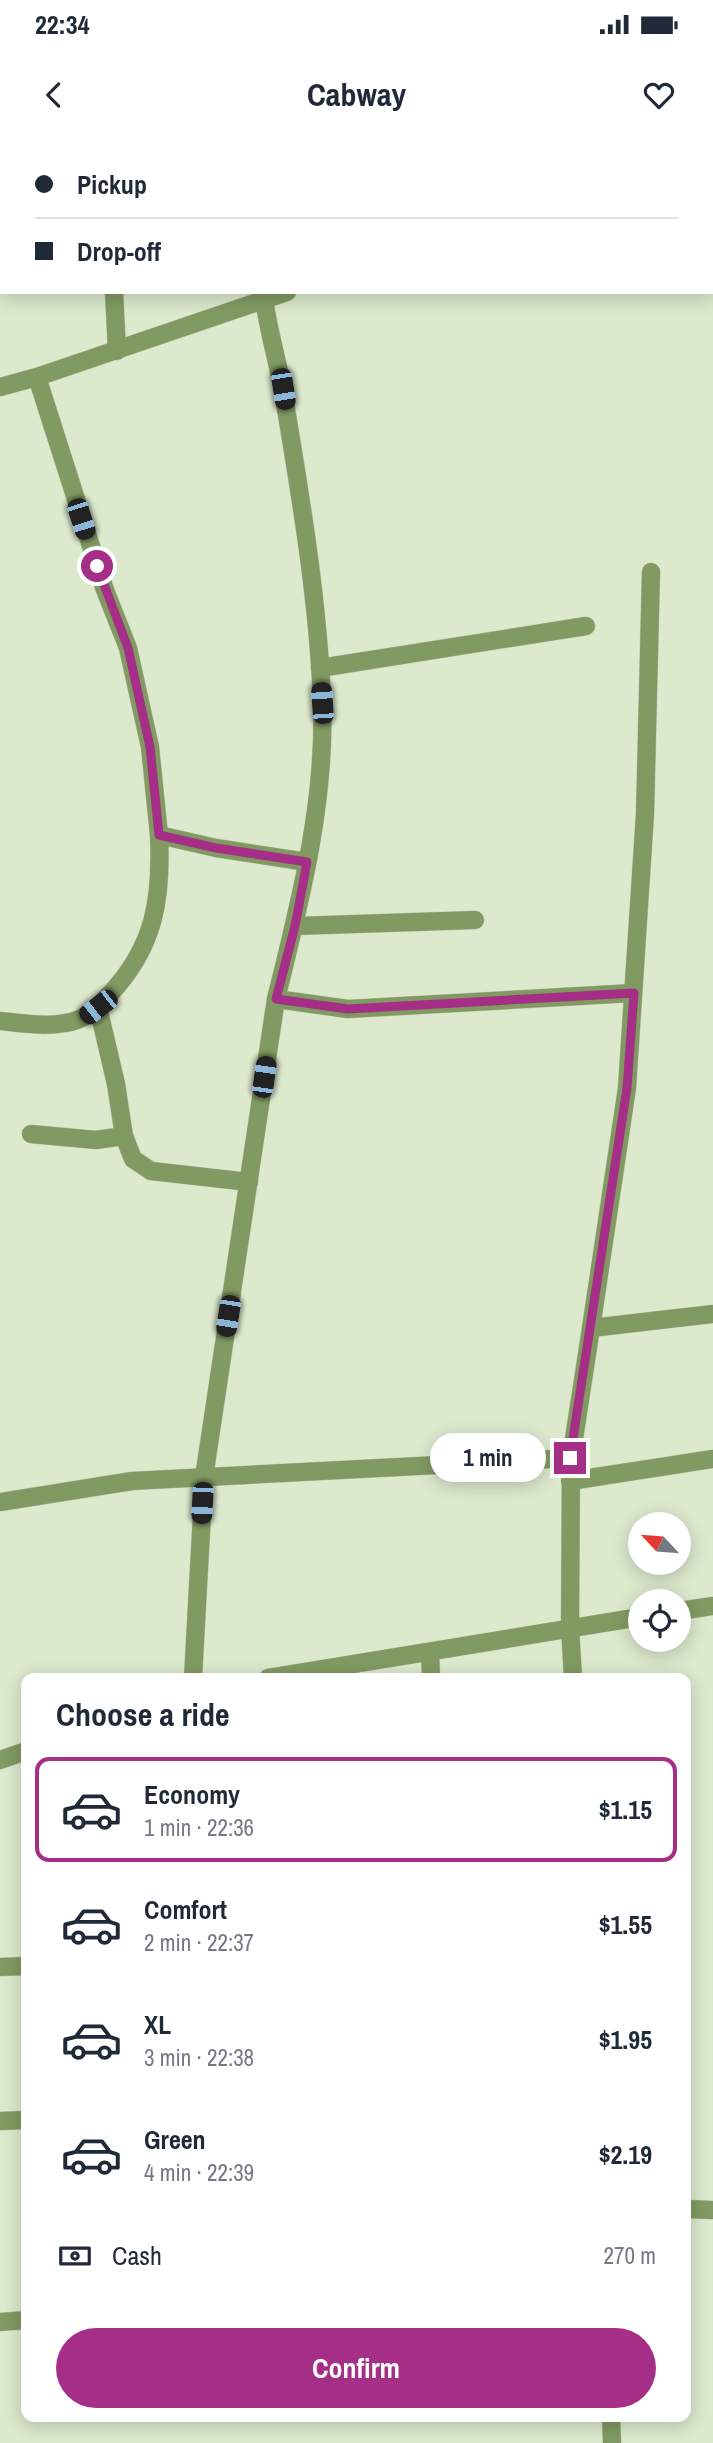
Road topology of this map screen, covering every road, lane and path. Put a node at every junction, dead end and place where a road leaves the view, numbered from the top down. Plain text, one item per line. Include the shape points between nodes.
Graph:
1 (114, 294) edge
2 (263, 297) edge
3 (117, 351) junction
4 (37, 377) junction
5 (0, 387) edge
6 (650, 572) dead end
7 (586, 626) dead end
8 (320, 668) junction
9 (159, 835) junction
10 (307, 862) junction
11 (475, 920) dead end
12 (295, 926) junction
13 (634, 993) junction
14 (276, 999) junction
15 (98, 1007) junction
16 (0, 1021) edge
17 (31, 1134) dead end
18 (124, 1136) junction
19 (249, 1182) junction
20 (713, 1314) edge
21 (591, 1328) junction
22 (570, 1458) junction
23 (713, 1459) edge
24 (204, 1478) junction
25 (570, 1480) junction
26 (0, 1502) edge
27 (713, 1606) edge
28 (691, 1609) edge
29 (628, 1619) edge
30 (570, 1628) junction
31 (430, 1651) junction
32 (193, 1673) edge
33 (298, 1673) edge
34 (431, 1673) edge
35 (573, 1673) edge
36 (21, 1753) edge
37 (0, 1760) edge
38 (21, 1966) edge
39 (0, 1967) edge
40 (21, 2120) edge
41 (0, 2121) edge
42 (691, 2208) edge
43 (713, 2210) edge
44 (21, 2320) edge
45 (0, 2322) edge
46 (611, 2422) edge
47 (612, 2443) edge

1 - 3 street
2 - 3 street
2 - 8 street via 283,389
3 - 4 street
4 - 5 street
4 - 9 street via 128,648 150,747
6 - 13 street via 645,814
7 - 8 street
8 - 10 street via 319,789
9 - 10 street
9 - 15 street via 160,873 147,942 129,973
10 - 12 street
11 - 12 street
12 - 14 street
13 - 14 street via 348,1009
13 - 21 street via 627,1088
14 - 19 street
15 - 16 street via 66,1023
15 - 18 street
17 - 18 street via 96,1140
18 - 19 street via 133,1159 151,1171
19 - 24 street
20 - 21 street
21 - 22 street
22 - 24 street
22 - 25 street
23 - 25 street
24 - 26 street via 132,1481
24 - 32 street
25 - 30 street
27 - 28 street
29 - 30 street
30 - 31 street
30 - 35 street
31 - 33 street
31 - 34 street
36 - 37 street
38 - 39 street
40 - 41 street
42 - 43 street
44 - 45 street
46 - 47 street

